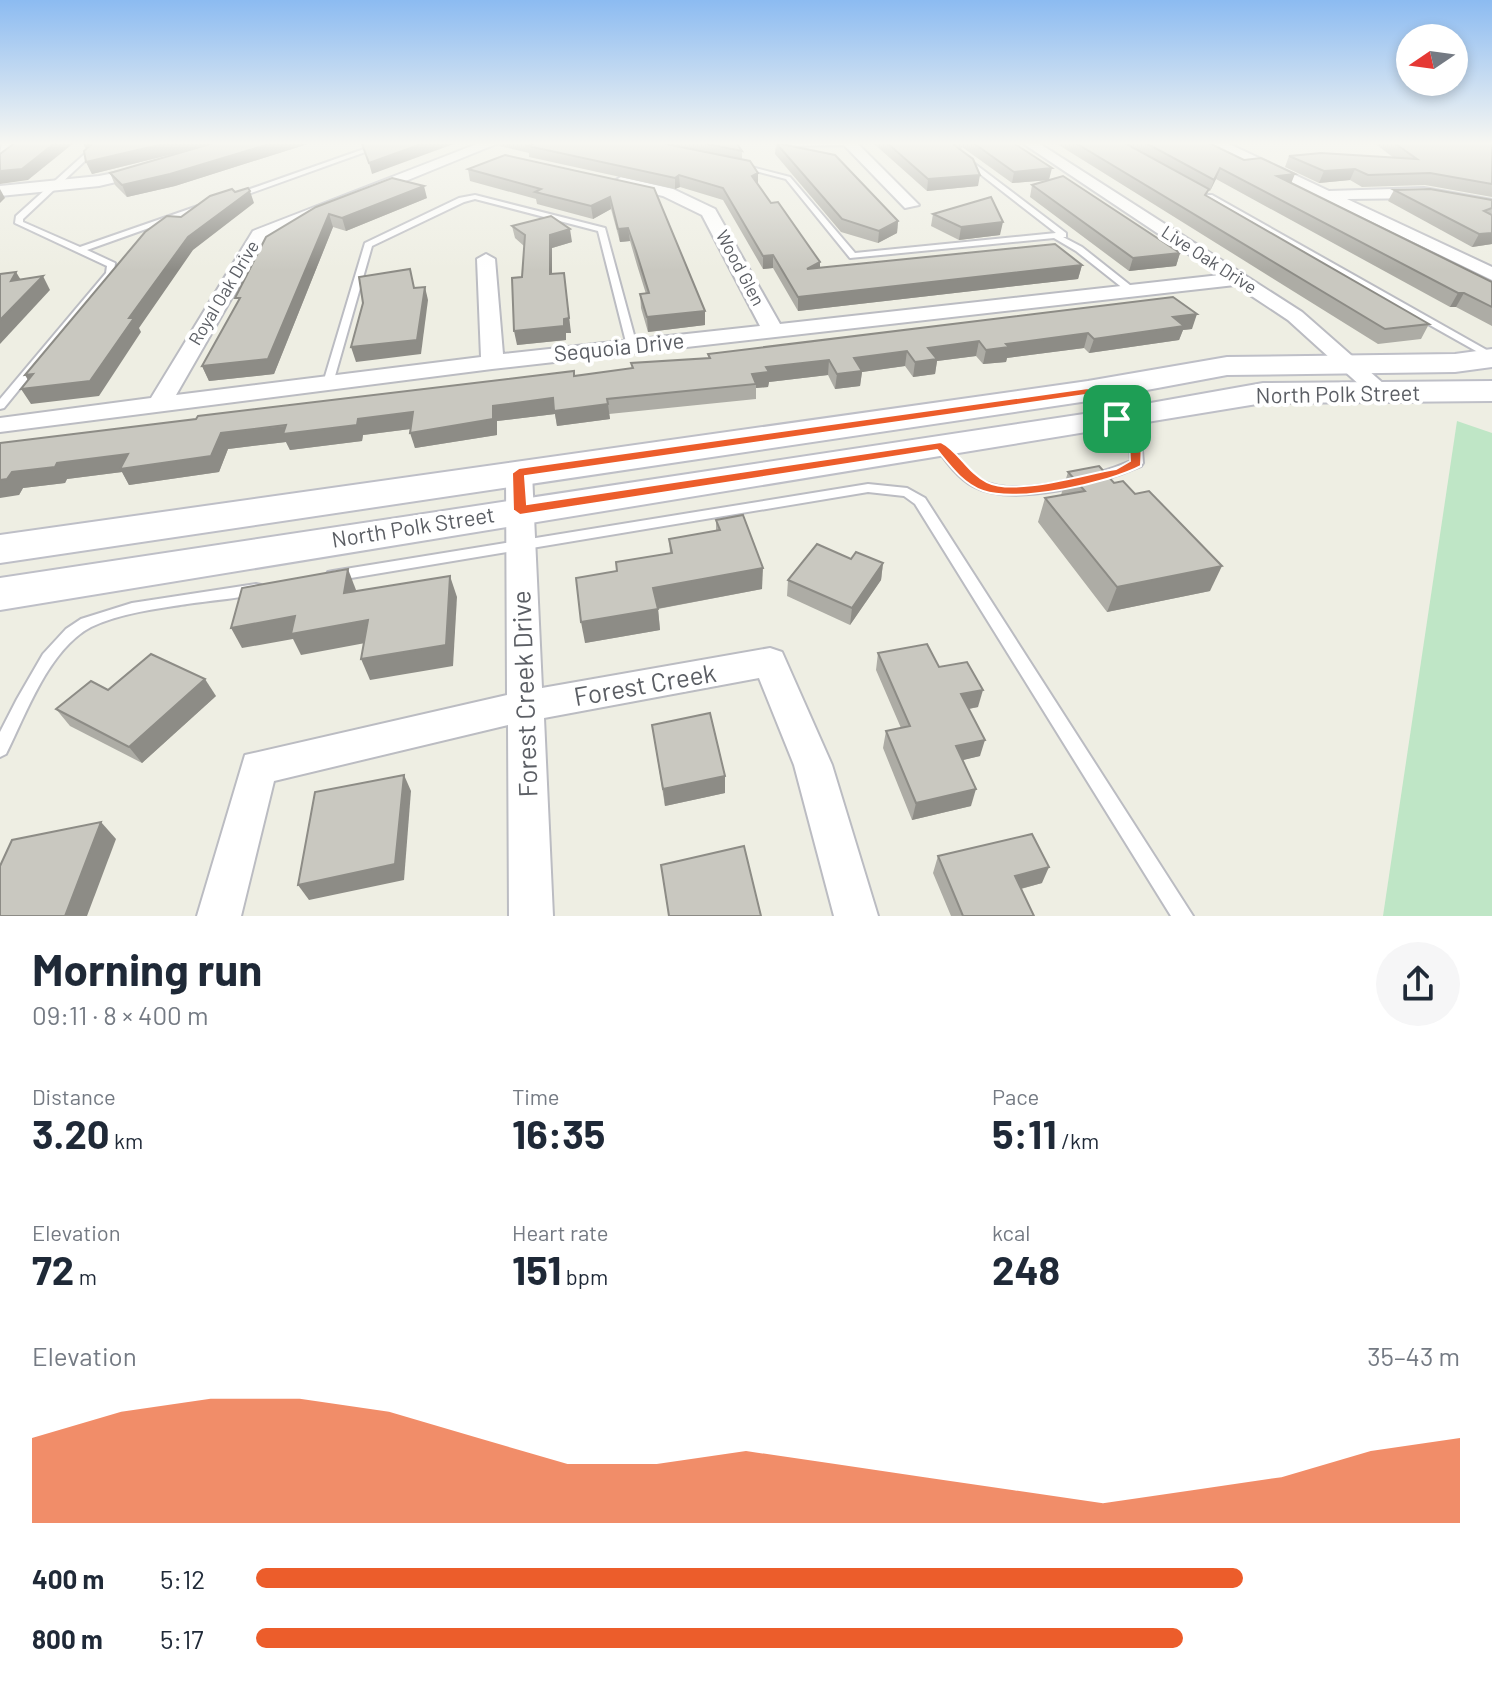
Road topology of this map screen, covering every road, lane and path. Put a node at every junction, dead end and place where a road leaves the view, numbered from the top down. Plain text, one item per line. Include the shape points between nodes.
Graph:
1 (54, 185) edge
2 (69, 185) edge
3 (267, 185) edge
4 (386, 185) edge
5 (634, 185) edge
6 (791, 185) edge
7 (891, 185) edge
8 (998, 185) edge
9 (1094, 185) edge
10 (1305, 185) edge
11 (51, 187) junction
12 (1193, 188) edge
13 (0, 191) edge
14 (1327, 195) junction
15 (229, 198) edge
16 (215, 203) edge
17 (911, 205) dead end
18 (1492, 205) edge
19 (1058, 238) junction
20 (83, 249) junction
21 (486, 259) dead end
22 (1492, 274) edge
23 (1239, 279) junction
24 (1132, 291) junction
25 (773, 330) junction
26 (632, 346) junction
27 (1492, 357) edge
28 (492, 362) junction
29 (1353, 365) junction
30 (328, 383) junction
31 (1088, 391) junction
32 (1492, 391) edge
33 (1381, 392) junction
34 (159, 405) junction
35 (0, 406) edge
36 (1117, 419) junction
37 (0, 425) edge
38 (941, 446) junction
39 (520, 509) junction
40 (0, 549) edge
41 (322, 578) edge
42 (276, 586) edge
43 (0, 594) edge
44 (526, 706) junction
45 (0, 749) edge
46 (219, 916) edge
47 (531, 916) edge
48 (856, 916) edge
49 (1183, 916) edge

1 - 11 lane
2 - 11 street
3 - 15 lane
4 - 34 street, Royal Oak Drive via 259,235
5 - 25 street, Wood Glen via 668,192 709,212
6 - 19 lane via 853,256
7 - 17 street
8 - 19 lane via 1063,235
9 - 23 street, Live Oak Drive
10 - 14 street
11 - 13 street
11 - 20 lane via 19,223
12 - 27 lane
14 - 18 street via 1424,193
14 - 22 street
16 - 20 lane
19 - 24 lane
20 - 35 lane via 112,265 110,273
21 - 28 street
23 - 24 street, Sequoia Drive
23 - 29 street, Live Oak Drive via 1295,316
24 - 25 street, Sequoia Drive
25 - 26 street, Sequoia Drive
26 - 28 street, Sequoia Drive
26 - 30 lane via 602,230 475,197 368,245
27 - 29 main road, North Polk Street
28 - 30 street, Sequoia Drive
29 - 31 main road, North Polk Street via 1227,366
29 - 33 street, Live Oak Drive
30 - 34 street, Sequoia Drive
31 - 36 main road
31 - 39 main road, North Polk Street
32 - 33 main road, North Polk Street
33 - 36 main road, North Polk Street via 1263,393
34 - 37 street, Sequoia Drive
36 - 38 main road, North Polk Street
36 - 38 lane via 1135,440 1137,463 1119,472 1014,492 986,488 962,472
38 - 39 main road, North Polk Street
39 - 40 main road, North Polk Street
39 - 41 lane
39 - 43 main road, North Polk Street
39 - 44 street, Forest Creek Drive
39 - 49 lane via 868,488 907,492 920,501
42 - 45 lane via 139,608 72,631 54,651
44 - 46 street, Forest Creek via 258,767
44 - 47 street, Forest Creek Drive
44 - 48 street, Forest Creek via 770,662 813,765

